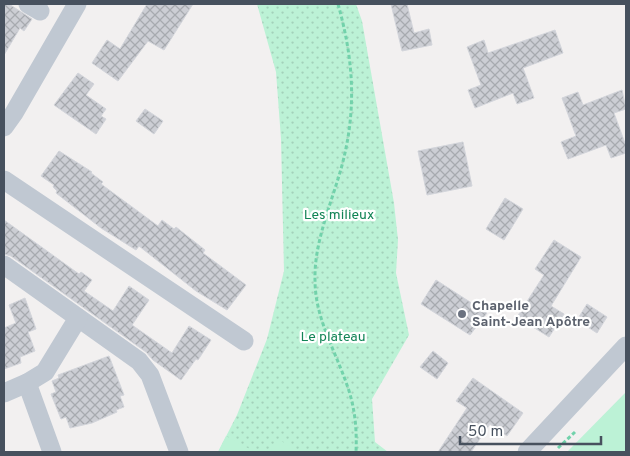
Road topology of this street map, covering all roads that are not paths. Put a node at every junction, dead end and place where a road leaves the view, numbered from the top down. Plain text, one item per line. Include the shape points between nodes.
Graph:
1 (77, 4) edge
2 (4, 127) edge
3 (4, 180) edge
4 (4, 266) edge
5 (78, 318) junction
6 (244, 341) dead end
7 (626, 346) edge
8 (27, 383) junction
9 (4, 392) edge
10 (52, 452) edge
11 (178, 452) edge
12 (527, 452) edge

1 - 2 street
3 - 6 street
4 - 5 street
5 - 8 street via 45,372
5 - 11 street via 139,361 150,374
7 - 12 street
8 - 9 street
8 - 10 street

